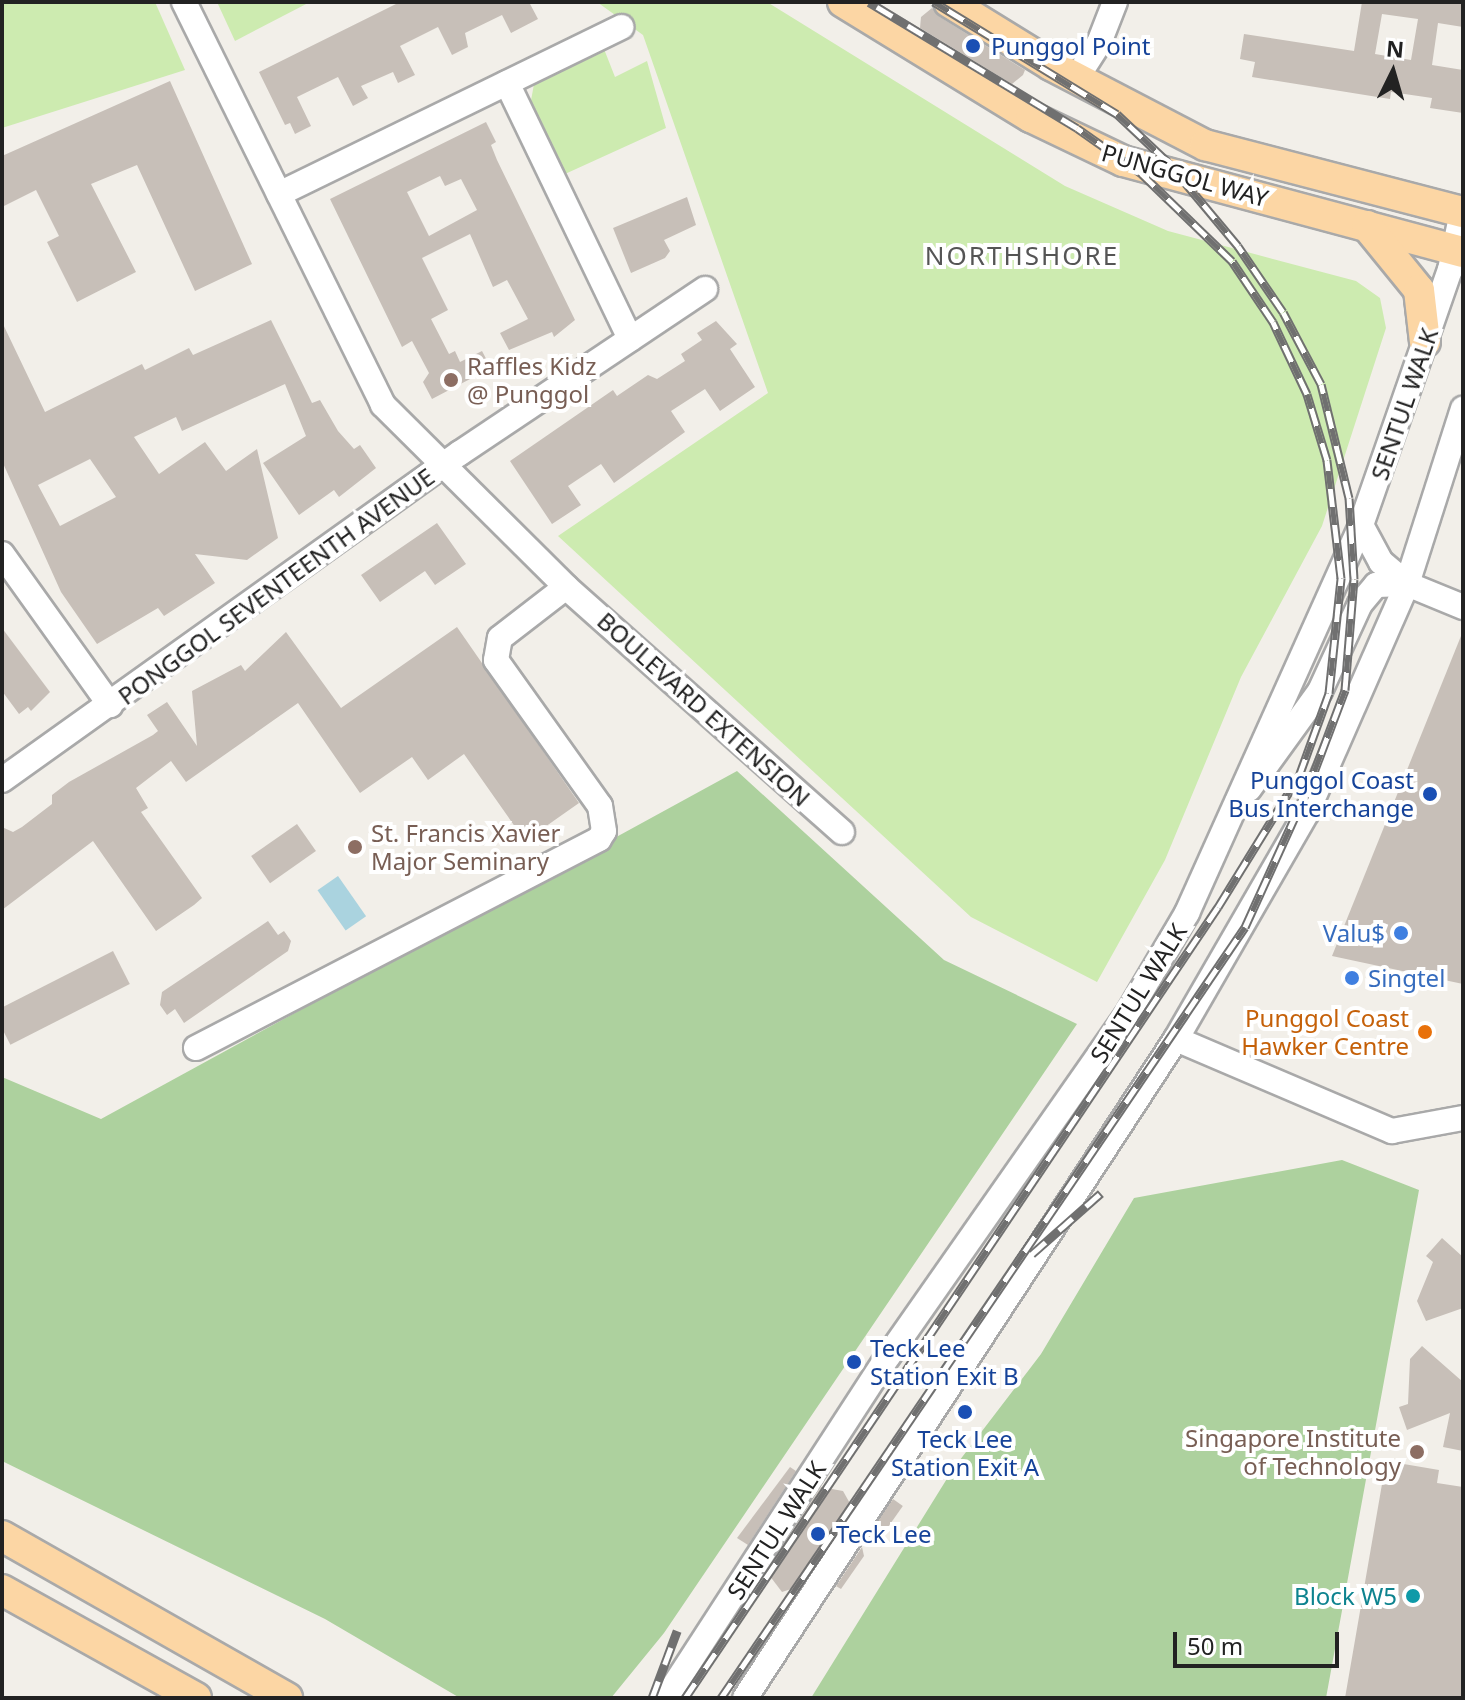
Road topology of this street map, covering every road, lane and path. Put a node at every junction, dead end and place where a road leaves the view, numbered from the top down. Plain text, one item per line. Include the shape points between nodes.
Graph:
1 (184, 2) edge
2 (843, 2) edge
3 (949, 2) edge
4 (1115, 2) edge
5 (621, 27) dead end
6 (1076, 79) junction
7 (507, 83) junction
8 (279, 194) junction
9 (1462, 212) edge
10 (1367, 226) junction
11 (1459, 251) edge
12 (705, 289) dead end
13 (630, 339) junction
14 (1425, 342) junction
15 (1463, 409) edge
16 (443, 467) junction
17 (1361, 525) junction
18 (2, 554) edge
19 (1407, 584) junction
20 (566, 587) junction
21 (1463, 607) edge
22 (110, 705) junction
23 (2, 780) edge
24 (1242, 797) junction
25 (842, 832) dead end
26 (1176, 1039) junction
27 (196, 1048) dead end
28 (1463, 1118) edge
29 (2, 1536) edge
30 (2, 1590) edge
31 (196, 1698) edge
32 (287, 1698) edge
33 (666, 1698) edge
34 (745, 1698) edge

1 - 8 street, PONGGOL SEVENTEENTH AVENUE
2 - 10 main road, PUNGGOL WAY via 1031,117 1123,161
3 - 6 main road, PUNGGOL WAY
4 - 6 street via 1099,43
5 - 7 street
6 - 9 main road, PUNGGOL WAY via 1205,145
7 - 8 street
7 - 13 street
8 - 16 street, PONGGOL SEVENTEENTH AVENUE via 383,405
9 - 11 street, SENTUL WALK
10 - 11 main road, PUNGGOL WAY
10 - 14 main road via 1419,290
11 - 14 street, SENTUL WALK
12 - 13 street, PONGGOL SEVENTEENTH AVENUE
13 - 16 street, PONGGOL SEVENTEENTH AVENUE
14 - 17 street, SENTUL WALK
15 - 19 street
16 - 20 street, PONGGOL SEVENTEENTH AVENUE
16 - 22 street, PONGGOL SEVENTEENTH AVENUE
17 - 19 street via 1381,562
17 - 24 street, SENTUL WALK
18 - 22 street, PONGGOL SEVENTEENTH AVENUE
19 - 21 street
19 - 24 street via 1376,585 1360,604 1320,691
19 - 26 street via 1307,812
20 - 25 street, BOULEVARD EXTENSION
20 - 27 street via 500,638 496,660 600,806 604,831 599,839
22 - 23 street, PONGGOL SEVENTEENTH AVENUE
24 - 33 street, SENTUL WALK via 1187,913 1126,1017 889,1355
26 - 28 street via 1392,1131
26 - 34 street
29 - 32 main road
30 - 31 main road

